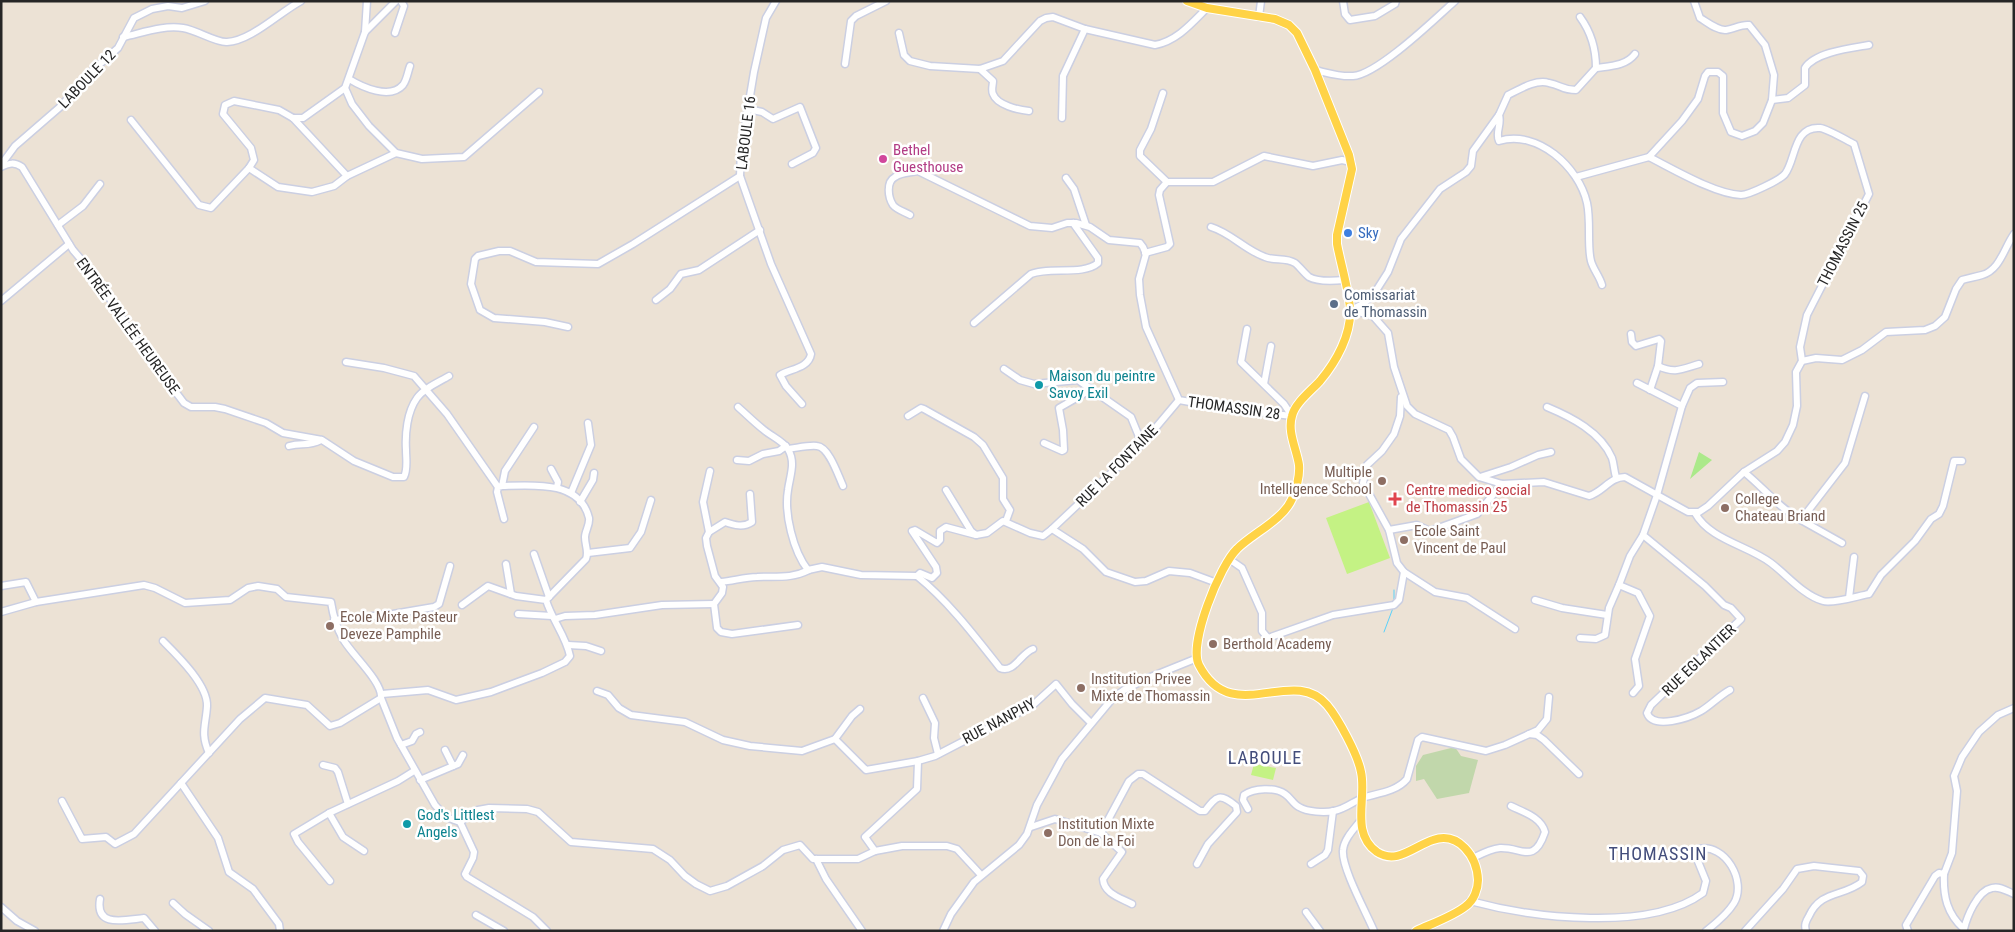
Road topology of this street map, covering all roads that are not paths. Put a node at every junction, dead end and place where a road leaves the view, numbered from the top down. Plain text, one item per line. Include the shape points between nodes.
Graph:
1 (205, 1) edge
2 (301, 1) edge
3 (367, 1) edge
4 (396, 1) edge
5 (401, 1) edge
6 (776, 1) edge
7 (886, 1) edge
8 (1187, 1) edge
9 (1261, 1) edge
10 (1343, 1) edge
11 (1396, 1) edge
12 (1455, 1) edge
13 (1694, 1) edge
14 (1207, 8) junction
15 (1580, 16) dead end
16 (1259, 17) junction
17 (1085, 29) junction
18 (365, 32) junction
19 (899, 33) dead end
20 (394, 34) dead end
21 (123, 37) junction
22 (1869, 45) dead end
23 (1635, 54) dead end
24 (845, 64) dead end
25 (410, 66) dead end
26 (1596, 68) junction
27 (980, 70) junction
28 (1316, 70) junction
29 (349, 80) junction
30 (345, 88) junction
31 (539, 92) dead end
32 (1163, 93) dead end
33 (1772, 100) junction
34 (748, 109) junction
35 (1029, 111) dead end
36 (1499, 116) junction
37 (293, 118) junction
38 (1062, 118) dead end
39 (131, 120) dead end
40 (396, 152) junction
41 (1649, 157) junction
42 (1351, 162) junction
43 (792, 164) dead end
44 (1, 166) edge
45 (249, 168) junction
46 (347, 176) junction
47 (740, 176) junction
48 (1576, 177) junction
49 (1066, 178) dead end
50 (1168, 182) junction
51 (100, 184) dead end
52 (910, 215) dead end
53 (1073, 223) junction
54 (58, 225) junction
55 (1086, 225) junction
56 (1211, 227) dead end
57 (760, 230) junction
58 (2014, 234) edge
59 (69, 244) junction
60 (1146, 253) junction
61 (1344, 280) junction
62 (1602, 285) dead end
63 (656, 300) dead end
64 (1, 301) edge
65 (1350, 310) junction
66 (974, 323) dead end
67 (568, 327) dead end
68 (1246, 329) dead end
69 (1631, 334) dead end
70 (1271, 346) dead end
71 (1802, 361) junction
72 (346, 362) dead end
73 (1699, 364) dead end
74 (1658, 366) junction
75 (1004, 369) dead end
76 (449, 376) dead end
77 (1723, 382) dead end
78 (1637, 383) dead end
79 (1264, 384) junction
80 (425, 390) junction
81 (1092, 390) junction
82 (1650, 390) junction
83 (1401, 394) junction
84 (1865, 396) dead end
85 (1179, 400) junction
86 (802, 404) dead end
87 (1682, 406) junction
88 (738, 407) dead end
89 (1547, 407) dead end
90 (908, 416) dead end
91 (1292, 416) junction
92 (588, 423) dead end
93 (534, 427) dead end
94 (322, 440) junction
95 (1044, 443) dead end
96 (1142, 444) junction
97 (289, 446) dead end
98 (787, 448) junction
99 (1551, 452) dead end
100 (738, 460) dead end
101 (1962, 461) dead end
102 (550, 469) dead end
103 (710, 472) dead end
104 (1744, 472) junction
105 (594, 473) dead end
106 (1478, 477) junction
107 (1616, 477) junction
108 (1502, 484) junction
109 (500, 486) junction
110 (843, 486) dead end
111 (557, 487) junction
112 (946, 490) dead end
113 (571, 493) junction
114 (750, 494) dead end
115 (1657, 495) junction
116 (651, 500) dead end
117 (580, 502) junction
118 (1695, 513) junction
119 (504, 520) dead end
120 (1801, 520) junction
121 (1006, 521) junction
122 (1052, 529) junction
123 (1389, 530) junction
124 (709, 532) junction
125 (976, 535) junction
126 (1643, 535) junction
127 (1842, 543) dead end
128 (588, 553) junction
129 (534, 554) dead end
130 (1854, 557) dead end
131 (1229, 559) junction
132 (506, 564) dead end
133 (450, 566) dead end
134 (808, 570) junction
135 (1404, 572) junction
136 (916, 576) junction
137 (721, 582) junction
138 (1217, 583) junction
139 (1618, 585) junction
140 (1, 586) edge
141 (511, 594) junction
142 (547, 598) junction
143 (1849, 598) junction
144 (1535, 600) dead end
145 (36, 602) junction
146 (714, 604) junction
147 (462, 605) dead end
148 (1, 612) edge
149 (518, 614) dead end
150 (1607, 615) junction
151 (554, 617) junction
152 (334, 620) junction
153 (798, 625) dead end
154 (1515, 629) dead end
155 (1580, 638) dead end
156 (164, 641) dead end
157 (568, 645) junction
158 (1034, 649) dead end
159 (601, 652) dead end
160 (1195, 658) junction
161 (1730, 690) dead end
162 (597, 691) dead end
163 (1633, 693) dead end
164 (381, 696) junction
165 (1549, 697) dead end
166 (922, 698) dead end
167 (2014, 708) edge
168 (860, 709) dead end
169 (1091, 723) junction
170 (420, 732) dead end
171 (1528, 734) junction
172 (835, 739) junction
173 (400, 745) junction
174 (445, 750) dead end
175 (208, 753) junction
176 (938, 754) junction
177 (463, 755) dead end
178 (918, 761) junction
179 (323, 765) dead end
180 (453, 766) junction
181 (414, 771) junction
182 (1578, 774) dead end
183 (420, 780) junction
184 (181, 783) junction
185 (1363, 797) junction
186 (62, 801) dead end
187 (348, 804) junction
188 (1511, 806) dead end
189 (1248, 809) dead end
190 (1333, 812) junction
191 (329, 813) junction
192 (1361, 820) junction
193 (460, 822) junction
194 (1031, 827) junction
195 (1102, 832) junction
196 (364, 851) dead end
197 (875, 851) junction
198 (1473, 858) junction
199 (816, 859) junction
200 (1197, 864) dead end
201 (1311, 864) dead end
202 (1944, 874) junction
203 (981, 875) junction
204 (330, 881) dead end
205 (2014, 894) edge
206 (100, 899) dead end
207 (1470, 901) junction
208 (173, 903) dead end
209 (1132, 904) dead end
210 (1, 907) edge
211 (1306, 912) dead end
212 (476, 915) dead end
213 (1965, 930) edge
214 (34, 931) edge
215 (155, 931) edge
216 (209, 931) edge
217 (280, 931) edge
218 (504, 931) edge
219 (547, 931) edge
220 (862, 931) edge
221 (944, 931) edge
222 (1320, 931) edge
223 (1374, 931) edge
224 (1416, 931) edge
225 (1706, 931) edge
226 (1745, 931) edge
227 (1806, 931) edge
228 (1908, 931) edge

1 - 21 street, LABOULE 12 via 182,8 168,6 146,11 134,18
2 - 21 street via 271,22 232,41 221,42 183,28 157,29
3 - 18 street
4 - 18 street
5 - 20 street via 404,6
6 - 34 street, LABOULE 16 via 766,18
7 - 24 street via 851,21
8 - 14 main road
9 - 16 street
10 - 11 street via 1345,14 1350,20 1375,16
12 - 28 street via 1386,61 1356,76
13 - 33 street via 1700,18 1721,30 1750,25 1765,44 1774,75
14 - 16 main road
14 - 17 street via 1177,36 1161,44 1148,44
15 - 26 street via 1588,28 1596,55
16 - 28 main road via 1289,25 1297,33
17 - 27 street via 1053,17 1046,18 1003,61
17 - 38 street via 1063,76
18 - 29 street
19 - 27 street via 904,55 910,61
21 - 44 street, LABOULE 12 via 118,48 60,107 15,146
22 - 33 street via 1837,50 1810,62 1805,68 1805,85 1788,98
23 - 26 street via 1622,64
25 - 29 street via 398,89 378,91
26 - 36 street via 1576,90 1565,90 1549,82 1531,84 1508,95
27 - 35 street via 993,82 995,96 1010,107
28 - 42 main road
29 - 30 street
30 - 37 street via 303,118
30 - 40 street via 352,104 369,126
31 - 40 street via 464,157 422,158
32 - 50 street via 1140,156
33 - 41 street via 1763,123 1755,131 1742,136 1731,132 1723,113 1723,76 1718,72 1708,72 1698,99
34 - 43 street via 773,119 800,107 816,148
34 - 47 street, LABOULE 16
36 - 48 street via 1499,141 1512,137 1532,142 1555,153
36 - 65 street via 1472,151 1471,166 1440,189 1401,239 1388,272 1374,294
37 - 45 street via 279,110 234,101 225,105 223,114 251,148 254,160
37 - 46 street
39 - 45 street via 200,205 211,208
40 - 46 street
41 - 48 street
41 - 71 street, THOMASSIN 25 via 1714,188 1740,195 1751,194 1785,174 1797,142 1810,130 1821,128 1854,144 1869,194 1807,316 1800,347
42 - 50 street via 1342,160 1313,166 1264,156 1213,182
42 - 61 main road via 1337,235
44 - 54 street, ENTRÉE VALLÉE HEUREUSE via 16,163 22,167
45 - 46 street via 278,187 312,192 334,186
47 - 57 street, LABOULE 16
47 - 67 street via 598,264 536,262 510,251 478,256 471,284 480,310 494,318
48 - 62 street via 1587,202 1591,261
49 - 55 street via 1074,189
50 - 60 street via 1159,194 1170,244
51 - 54 street via 83,206
52 - 53 street via 894,206 889,184 892,178 903,173 918,171 1030,226 1052,228
53 - 55 street
53 - 66 street via 1098,258 1098,263 1067,270 1039,271
54 - 59 street, ENTRÉE VALLÉE HEUREUSE
55 - 60 street via 1109,240 1140,243
56 - 61 street via 1222,230 1244,248 1267,259 1281,258 1294,262 1310,278
57 - 63 street via 699,270 682,274
57 - 86 street, LABOULE 16 via 811,354 803,366 780,375
58 - 71 street via 1992,269 1984,275 1962,280 1945,316 1937,325 1925,330 1886,332 1842,360 1816,358
59 - 64 street
59 - 94 street, ENTRÉE VALLÉE HEUREUSE via 96,277 134,337 184,403 192,407 225,409 266,423 283,433
60 - 85 street, THOMASSIN 28 via 1140,287 1146,327
61 - 65 main road
65 - 83 street via 1372,316 1388,333
65 - 91 main road via 1347,336 1335,359
68 - 79 street via 1241,360
69 - 74 street via 1636,346 1661,341
70 - 79 street
71 - 104 street, THOMASSIN 25 via 1796,372 1797,406 1785,442
72 - 80 street via 410,374
73 - 74 street via 1671,371
74 - 82 street
75 - 81 street via 1020,380 1034,384 1075,379
76 - 80 street
77 - 87 street via 1693,385
78 - 82 street
79 - 91 street
80 - 94 street, ENTRÉE VALLÉE HEUREUSE via 417,397 408,423 404,477 393,477 354,462
80 - 109 street via 447,414
81 - 95 street via 1060,408 1064,450
81 - 96 street via 1130,417
82 - 87 street
83 - 106 street via 1410,410 1449,430 1461,459
83 - 123 street via 1400,416 1394,434 1367,465 1363,483
84 - 120 street via 1845,463
85 - 91 street, THOMASSIN 28
85 - 96 street, RUE LA FONTAINE
87 - 115 street
88 - 98 street
89 - 107 street via 1569,416 1590,431 1611,457
90 - 121 street via 924,409 979,440 1003,478 1003,499 1010,510
91 - 131 main road via 1291,427 1300,468 1294,497 1286,511
92 - 113 street via 591,445
93 - 109 street
94 - 97 street via 309,446
96 - 122 street, RUE LA FONTAINE
98 - 100 street via 748,461
98 - 110 street via 822,448 828,453
98 - 134 street via 792,462 787,491 790,528
99 - 106 street
101 - 143 street via 1954,461 1940,514 1931,519 1881,575 1869,594
102 - 111 street via 558,482
103 - 124 street via 703,502
104 - 118 street, THOMASSIN 25 via 1708,506
104 - 120 street via 1786,512
105 - 117 street
106 - 108 street
107 - 108 street via 1589,496 1544,482
107 - 115 street via 1625,477
108 - 123 street via 1476,514 1430,531 1417,525
109 - 111 street
109 - 119 street via 496,492
111 - 113 street
112 - 125 street
113 - 117 street
114 - 124 street via 752,522 738,526 725,522
115 - 118 street
115 - 126 street
116 - 128 street via 641,532 630,548
117 - 128 street via 589,519 584,536
118 - 143 street via 1700,521 1769,562 1806,592 1825,602
120 - 127 street
121 - 122 street via 1037,535 1043,536
121 - 125 street
122 - 138 street via 1083,549 1106,572 1135,582 1169,572 1190,573
123 - 135 street via 1397,563
124 - 137 street via 707,546 715,576
125 - 136 street via 946,527 940,531 940,542 937,543 913,531 937,573 932,578 920,573
126 - 139 street
126 - 161 street, RUE EGLANTIER via 1741,619 1651,706 1648,718 1654,722 1669,722 1685,717 1703,710
128 - 142 street via 581,565
129 - 142 street
130 - 143 street
131 - 135 street via 1242,568 1262,612 1262,631 1268,638 1334,615 1394,605 1399,600
131 - 138 main road
132 - 141 street
133 - 152 street via 439,604 434,607
134 - 136 street via 822,567 861,575
134 - 137 street via 785,578 755,577
135 - 154 street via 1435,592 1467,598
136 - 158 street via 937,592 959,616 1000,668 1010,668
137 - 146 street via 724,587
138 - 160 main road via 1196,643
139 - 150 street
139 - 163 street via 1638,594 1650,616 1637,649 1635,668 1638,686
140 - 145 street via 26,582
141 - 142 street
141 - 147 street via 488,586
142 - 151 street
144 - 150 street
145 - 148 street
145 - 152 street via 144,585 186,602 230,600 248,588 264,586 277,589 286,597 330,602
146 - 151 street via 662,604
146 - 153 street via 717,628 721,632 732,634
149 - 151 street
150 - 155 street via 1605,635 1596,639
151 - 157 street
152 - 164 street via 344,642 373,677
156 - 175 street via 187,666 207,700 203,726
157 - 159 street via 586,646
157 - 164 street via 570,656 565,662 491,692 456,700 428,690
160 - 169 street via 1124,690
160 - 185 main road via 1219,689 1234,695 1298,690 1317,695 1328,706 1357,758
162 - 172 street via 608,695 619,708 631,714 684,722 723,740 750,746 802,751
164 - 173 street
164 - 175 street via 330,726 307,705 266,698 240,719
165 - 171 street via 1547,719 1538,730
166 - 176 street via 935,723
167 - 202 street via 1998,715 1979,732 1962,757 1954,776 1957,791 1952,853
168 - 172 street
169 - 176 street, RUE NANPHY via 1056,684 1033,705
169 - 194 street via 1050,779 1037,805
170 - 173 street via 412,741
171 - 182 street via 1544,740
171 - 185 street via 1486,751 1422,737 1418,740 1407,779 1393,789
172 - 178 street, RUE NANPHY via 866,770
173 - 181 street
174 - 180 street
175 - 184 street
176 - 178 street, RUE NANPHY
177 - 180 street
178 - 197 street via 917,789 865,837
179 - 187 street via 338,772
180 - 183 street
181 - 183 street
181 - 187 street
183 - 193 street via 434,805 446,817
184 - 186 street via 134,834 115,844 106,837 82,839
184 - 217 street via 218,838 230,872 253,889 279,924
185 - 190 street
185 - 192 main road
187 - 191 street
188 - 198 street via 1541,823 1545,832 1539,846 1522,852 1500,848
189 - 190 street via 1244,795 1266,790 1279,791 1303,810
190 - 201 street via 1328,850
191 - 196 street via 343,837
191 - 204 street via 294,834
192 - 198 main road via 1367,841 1376,851 1387,856 1400,856 1435,839 1445,839 1468,849
192 - 223 street via 1345,841 1342,851 1348,873
193 - 199 street via 478,810 496,807 538,812 571,842 653,849 670,860 684,876 710,891 727,886 763,866 783,850 800,845
193 - 219 street via 474,852 465,874 467,877 533,917
194 - 195 street via 1056,819
194 - 203 street via 1019,845
195 - 200 street via 1129,781 1138,774 1143,774 1200,812 1205,811 1212,800 1225,797 1236,806 1237,812 1208,844
195 - 209 street via 1122,852 1104,884 1110,892
197 - 199 street via 858,859
197 - 203 street via 902,846 947,846 957,849
198 - 207 main road via 1477,869 1477,890
199 - 220 street
202 - 213 street via 1944,900 1954,920
202 - 228 street via 1935,876 1906,925
203 - 221 street via 951,914
205 - 213 street via 2006,889 1988,889 1967,919
206 - 215 street via 103,917 114,920 144,918
207 - 224 main road
207 - 225 street via 1502,910 1580,922 1654,918 1680,910 1703,893 1706,881 1695,854 1704,848 1719,853 1732,867 1738,882 1735,902
208 - 216 street
210 - 214 street
211 - 222 street
212 - 218 street
226 - 227 street via 1797,869 1814,866 1859,871 1863,876 1862,882 1853,889 1819,900 1804,926

